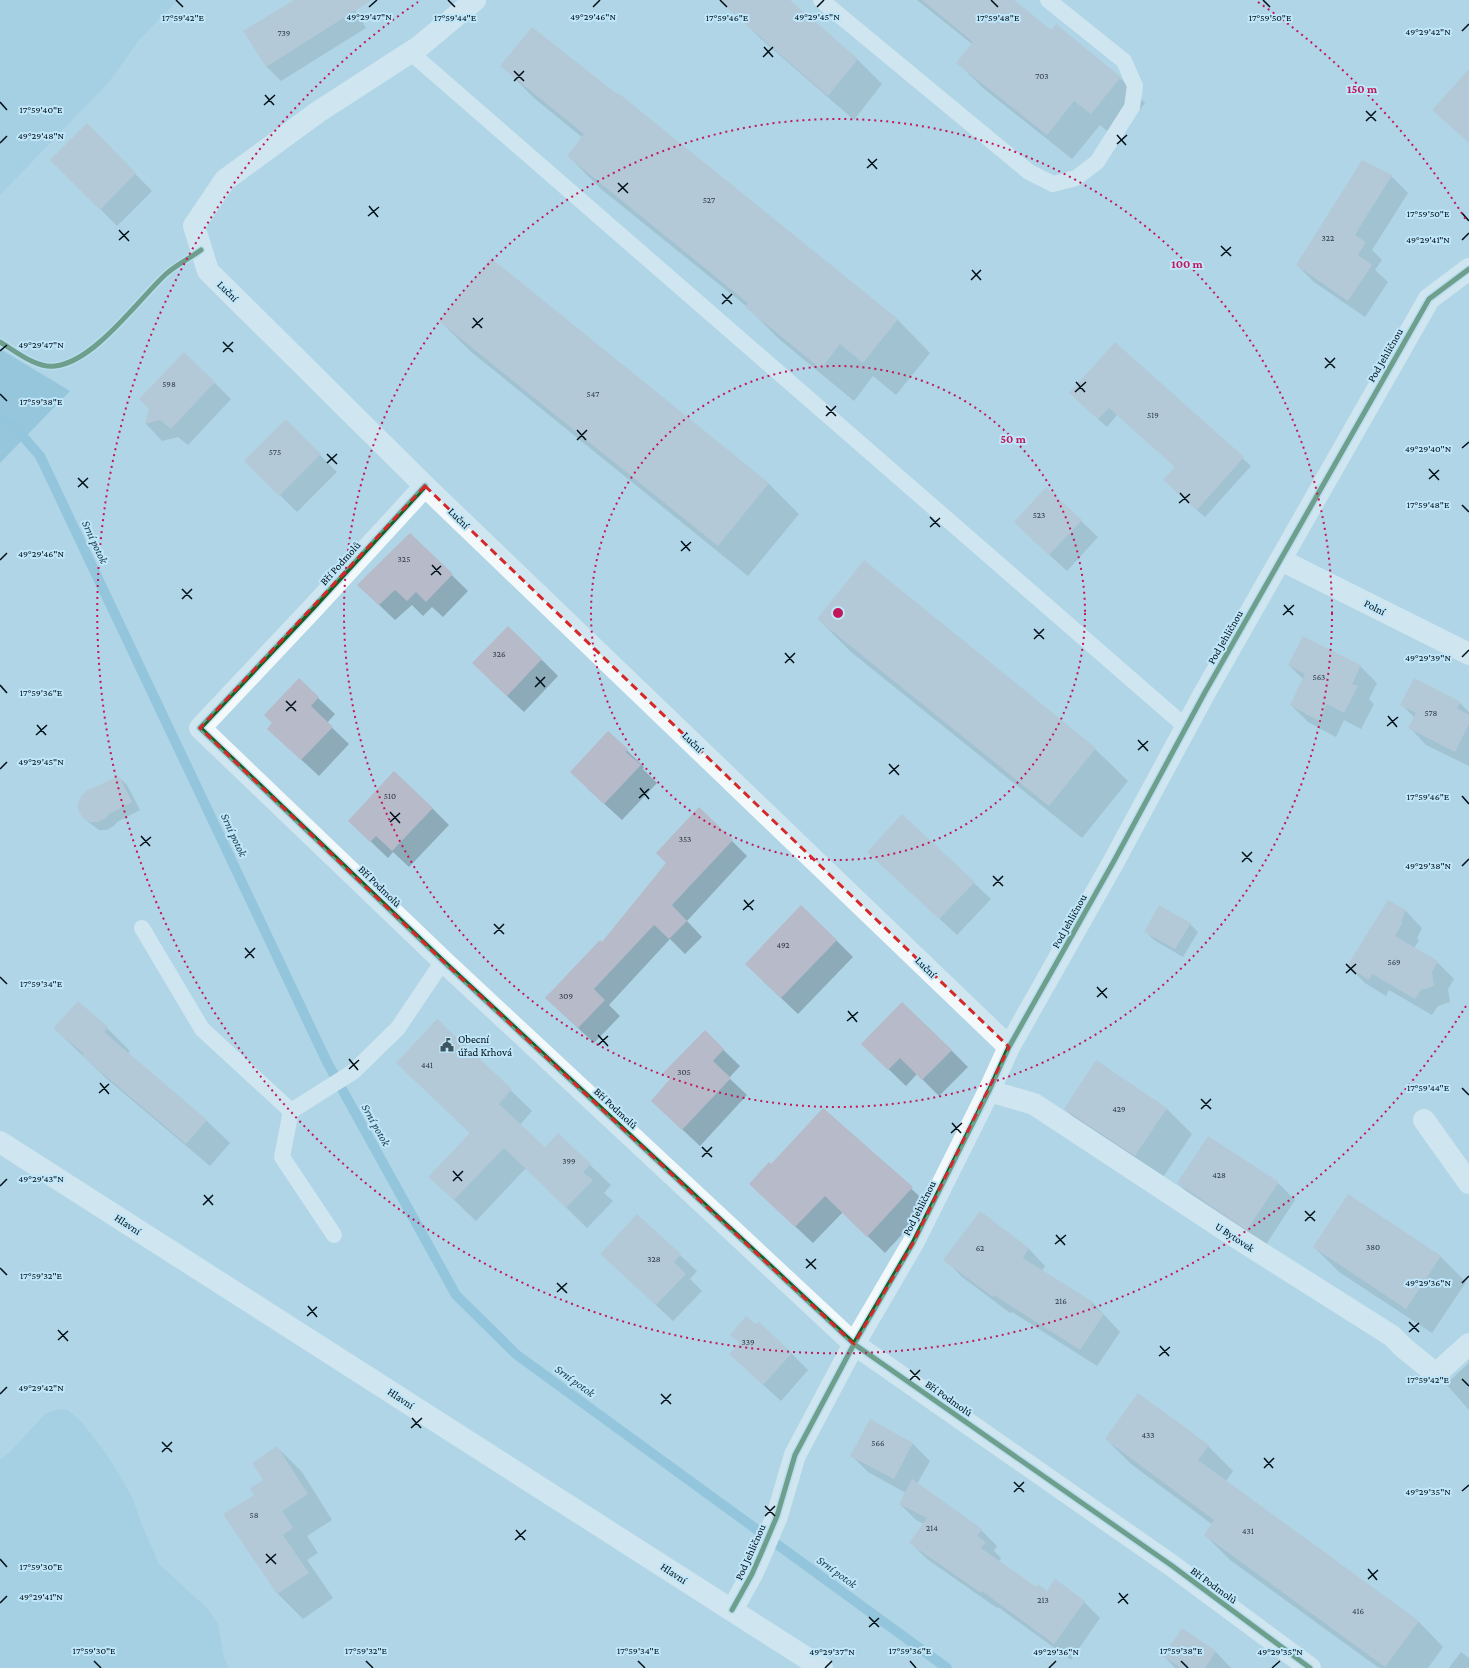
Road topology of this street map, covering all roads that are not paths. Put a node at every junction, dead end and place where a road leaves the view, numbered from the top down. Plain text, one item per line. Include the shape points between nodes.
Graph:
1 (475, 0) edge
2 (821, 0) edge
3 (1048, 0) edge
4 (410, 52) junction
5 (1469, 269) edge
6 (424, 486) junction
7 (1281, 560) junction
8 (1469, 654) edge
9 (1186, 727) junction
10 (142, 928) dead end
11 (443, 960) junction
12 (1009, 1047) junction
13 (989, 1092) junction
14 (291, 1111) junction
15 (1424, 1120) dead end
16 (0, 1142) edge
17 (1469, 1183) edge
18 (334, 1234) dead end
19 (854, 1344) junction
20 (1469, 1344) edge
21 (732, 1610) junction
22 (808, 1664) edge
23 (1310, 1668) edge

1 - 4 street, Luční
2 - 3 lane via 1029,172 1053,184 1076,178 1097,162 1132,107 1135,86 1124,61
4 - 6 street, Luční via 318,112 225,180 194,226 208,271
4 - 9 lane
5 - 7 street, Pod Jehličnou via 1429,299
6 - 11 street, Bří Podmolů via 200,728
6 - 12 street, Luční
7 - 8 street, Polní
7 - 9 street, Pod Jehličnou
9 - 12 street, Pod Jehličnou
10 - 14 lane via 202,1029
11 - 14 lane via 398,1028 353,1072
11 - 19 street, Bří Podmolů
12 - 13 street, Pod Jehličnou
13 - 19 street, Pod Jehličnou via 913,1243
13 - 20 street, U Bytovek via 1034,1104 1392,1336 1436,1374
14 - 18 lane via 282,1157
15 - 17 street
16 - 21 street, Hlavní
19 - 21 street, Pod Jehličnou via 796,1454 777,1516 752,1574
19 - 23 street, Bří Podmolů via 1171,1566
21 - 22 street, Hlavní

